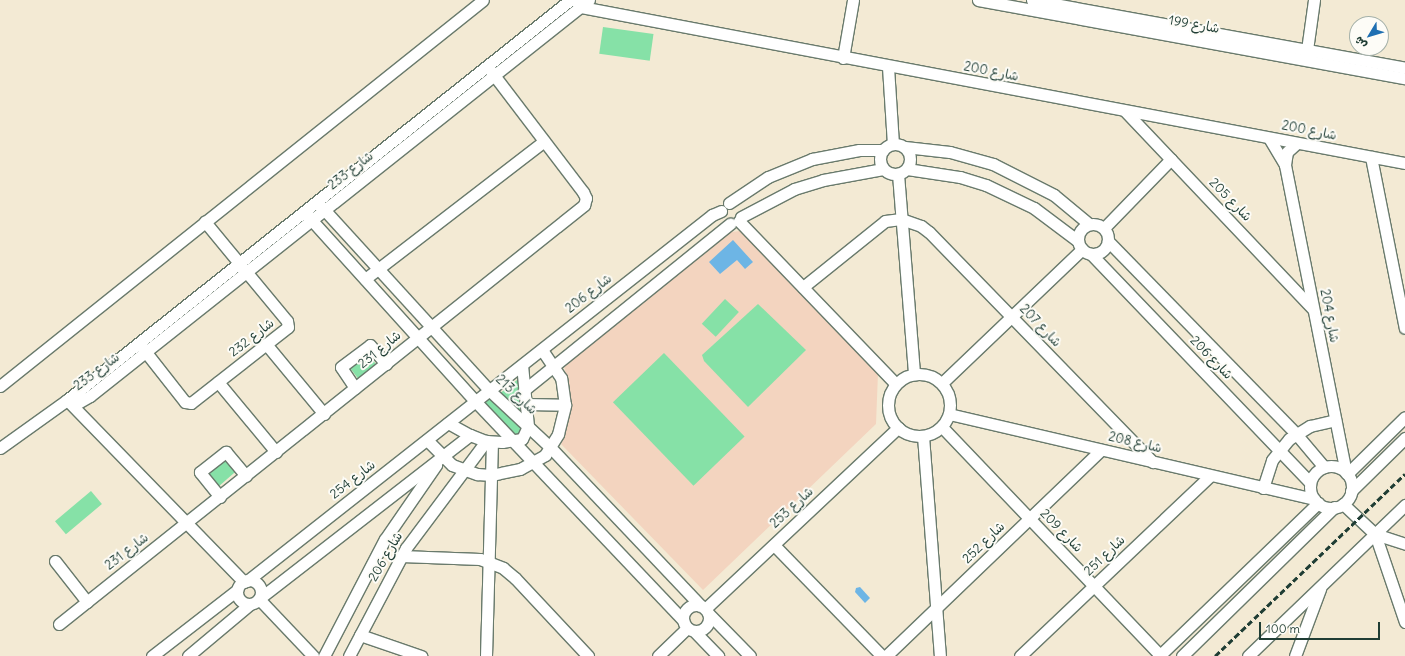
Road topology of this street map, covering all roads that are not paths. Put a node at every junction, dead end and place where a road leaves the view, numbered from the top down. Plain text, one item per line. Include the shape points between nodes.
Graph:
1 (483, 0) edge
2 (570, 0) edge
3 (853, 0) edge
4 (978, 0) edge
5 (1032, 0) edge
6 (1314, 0) edge
7 (582, 2) edge
8 (1000, 2) edge
9 (1307, 55) junction
10 (842, 58) junction
11 (487, 66) junction
12 (888, 67) junction
13 (1405, 68) edge
14 (494, 76) junction
15 (1405, 78) edge
16 (1125, 111) junction
17 (1269, 138) junction
18 (544, 141) junction
19 (1297, 143) junction
20 (893, 144) junction
21 (905, 147) junction
22 (883, 150) junction
23 (1371, 157) junction
24 (1171, 159) junction
25 (1405, 163) edge
26 (1285, 166) junction
27 (883, 169) junction
28 (902, 172) junction
29 (316, 201) junction
30 (725, 207) junction
31 (324, 210) junction
32 (304, 211) junction
33 (901, 219) junction
34 (312, 220) junction
35 (737, 221) junction
36 (205, 222) junction
37 (1089, 224) junction
38 (1104, 228) junction
39 (1108, 240) junction
40 (1084, 248) junction
41 (239, 263) junction
42 (378, 269) junction
43 (247, 272) junction
44 (1405, 275) edge
45 (365, 279) junction
46 (1396, 284) junction
47 (802, 287) junction
48 (1314, 309) junction
49 (1011, 316) junction
50 (431, 328) junction
51 (1405, 328) edge
52 (418, 338) junction
53 (138, 342) junction
54 (266, 344) junction
55 (542, 350) junction
56 (146, 352) junction
57 (386, 364) junction
58 (522, 365) junction
59 (555, 366) junction
60 (914, 374) junction
61 (218, 382) junction
62 (942, 383) junction
63 (896, 384) junction
64 (0, 386) edge
65 (356, 388) junction
66 (524, 390) junction
67 (490, 391) junction
68 (67, 400) junction
69 (476, 402) junction
70 (526, 404) junction
71 (565, 405) junction
72 (324, 414) junction
73 (950, 414) junction
74 (1405, 417) edge
75 (1335, 420) junction
76 (448, 423) junction
77 (528, 426) junction
78 (942, 427) junction
79 (898, 428) junction
80 (1297, 434) junction
81 (470, 436) junction
82 (923, 436) junction
83 (1405, 438) edge
84 (427, 440) junction
85 (489, 441) junction
86 (513, 442) junction
87 (2, 443) edge
88 (550, 447) junction
89 (1280, 449) junction
90 (1101, 450) junction
91 (276, 452) junction
92 (442, 457) junction
93 (1153, 462) junction
94 (534, 463) junction
95 (1324, 467) junction
96 (464, 471) junction
97 (1346, 473) junction
98 (491, 475) junction
99 (246, 476) junction
100 (1210, 476) junction
101 (1310, 482) junction
102 (1264, 488) junction
103 (1351, 491) junction
104 (220, 497) junction
105 (1316, 501) junction
106 (1339, 505) junction
107 (1405, 505) edge
108 (1030, 519) junction
109 (188, 523) junction
110 (1375, 534) junction
111 (774, 544) junction
112 (1405, 544) edge
113 (401, 556) junction
114 (55, 561) dead end
115 (489, 561) junction
116 (242, 584) junction
117 (1094, 586) junction
118 (1321, 586) junction
119 (256, 600) junction
120 (87, 602) junction
121 (936, 608) junction
122 (705, 609) junction
123 (1405, 622) edge
124 (59, 624) dead end
125 (688, 626) junction
126 (360, 635) junction
127 (204, 644) junction
128 (152, 656) edge
129 (188, 656) edge
130 (203, 656) edge
131 (313, 656) edge
132 (324, 656) edge
133 (349, 656) edge
134 (421, 656) edge
135 (486, 656) edge
136 (588, 656) edge
137 (658, 656) edge
138 (718, 656) edge
139 (750, 656) edge
140 (882, 656) edge
141 (886, 656) edge
142 (940, 656) edge
143 (1020, 656) edge
144 (1160, 656) edge
145 (1182, 656) edge
146 (1248, 656) edge
147 (1296, 656) edge

1 - 36 street
2 - 11 street, شارع 233
3 - 10 street
4 - 8 street, شارع 199
5 - 9 street, شارع 199
6 - 9 street
7 - 10 street, شارع 200
7 - 14 street, شارع 233
8 - 9 street, شارع 199
9 - 13 street, شارع 199
9 - 15 street, شارع 199
10 - 12 street, شارع 200
11 - 14 street, شارع 231
11 - 29 street, شارع 233
12 - 16 street, شارع 200
12 - 20 street
14 - 18 street, شارع 231
14 - 31 street, شارع 233
16 - 17 street, شارع 200
16 - 24 street, شارع 205
17 - 19 street, شارع 200
17 - 26 street, شارع 204
18 - 42 street
18 - 50 street, شارع 231 via 584,192 584,205
19 - 23 street, شارع 200
19 - 26 street via 1287,152
20 - 21 street
20 - 22 street
21 - 28 street via 910,158
21 - 37 street via 950,152 1007,170 1054,195
22 - 27 street via 880,159
22 - 30 street, شارع 206 via 859,150 812,159 768,177
23 - 25 street, شارع 200
23 - 46 street
24 - 38 street
24 - 48 street, شارع 205
26 - 48 street, شارع 204
27 - 28 street
27 - 35 street via 816,182 794,189
28 - 33 street
28 - 40 street, شارع 206 via 960,177 986,185 1034,208
29 - 31 street, شارع 213
29 - 32 street, شارع 233
30 - 35 street via 722,218
30 - 35 street via 740,206
30 - 55 street, شارع 206
31 - 34 street, شارع 233
31 - 42 street, شارع 213
32 - 34 street
32 - 41 street, شارع 233
33 - 47 street via 893,219 877,226
33 - 49 street, شارع 207 via 929,232
33 - 60 street
34 - 43 street, شارع 233
34 - 45 street
35 - 47 street
35 - 59 street
36 - 41 street, شارع 232
36 - 64 street
37 - 38 street
37 - 40 street via 1080,231
38 - 39 street
39 - 40 street via 1104,249
39 - 80 street, شارع 206
40 - 49 street
40 - 89 street, شارع 206
41 - 43 street, شارع 232
41 - 53 street, شارع 233
42 - 45 street
42 - 50 street, شارع 213
43 - 54 street, شارع 232 via 288,322 287,328
43 - 56 street, شارع 233
44 - 46 street
45 - 52 street
46 - 51 street
47 - 63 street
48 - 75 street, شارع 204
49 - 62 street
49 - 93 street, شارع 207
50 - 52 street, شارع 231
50 - 67 street, شارع 213
52 - 57 street, شارع 231
52 - 69 street
53 - 56 street, شارع 232
53 - 68 street, شارع 233
54 - 61 street, شارع 232
54 - 72 street
55 - 58 street, شارع 206
55 - 59 street
56 - 61 street, شارع 232 via 187,403 193,402
56 - 68 street, شارع 233 via 81,402 76,404
57 - 65 street, شارع 231
57 - 65 street via 370,346 341,367
58 - 66 street
58 - 67 street, شارع 206
59 - 66 street
59 - 71 street via 561,378
60 - 62 street via 929,375
60 - 63 street
61 - 91 street
62 - 73 street via 948,392
63 - 79 street via 888,406 889,414
65 - 72 street, شارع 231
66 - 70 street
67 - 69 street, شارع 206
67 - 77 street, شارع 213
68 - 87 street
68 - 109 street
69 - 76 street, شارع 254
69 - 86 street
70 - 71 street
70 - 77 street
71 - 88 street via 558,434
72 - 91 street, شارع 231
73 - 78 street
73 - 90 street, شارع 208
74 - 97 street
75 - 80 street via 1310,426
75 - 97 street, شارع 204
76 - 81 street
76 - 84 street, شارع 254
77 - 86 street via 525,435
77 - 88 street, شارع 213
78 - 82 street
78 - 108 street, شارع 209
79 - 82 street via 909,435
79 - 111 street, شارع 253
80 - 89 street
80 - 95 street, شارع 206
81 - 85 street
81 - 92 street
82 - 121 street
83 - 103 street
84 - 92 street
84 - 116 street, شارع 254
85 - 86 street
85 - 96 street, شارع 206
85 - 98 street
86 - 94 street
88 - 94 street
88 - 122 street, شارع 213
89 - 101 street, شارع 206
89 - 102 street via 1266,475
90 - 93 street, شارع 208
90 - 108 street, شارع 252
91 - 99 street, شارع 231
92 - 96 street
92 - 119 street
92 - 132 street, شارع 206 via 383,543
93 - 100 street, شارع 208
94 - 98 street via 513,471
94 - 125 street
95 - 97 street via 1338,467
95 - 101 street via 1315,472
96 - 98 street
96 - 113 street, شارع 206
97 - 103 street
98 - 115 street
99 - 104 street, شارع 231
99 - 104 street via 226,452 200,472
100 - 102 street, شارع 208
100 - 117 street, شارع 251
101 - 105 street
102 - 105 street, شارع 208
103 - 106 street
104 - 109 street, شارع 231
105 - 106 street
105 - 144 street
106 - 110 street
106 - 145 street
107 - 110 street
108 - 117 street, شارع 209
108 - 121 street, شارع 252
109 - 116 street
109 - 120 street, شارع 231
110 - 112 street
110 - 118 street
110 - 123 street
111 - 122 street, شارع 253
111 - 140 street
113 - 115 street
113 - 126 street, شارع 206
114 - 120 street
115 - 135 street
115 - 136 street via 516,578
116 - 119 street via 258,585
116 - 119 street via 240,600
116 - 128 street, شارع 254
117 - 143 street, شارع 251
117 - 144 street, شارع 209
118 - 146 street
118 - 147 street
119 - 127 street
119 - 131 street
120 - 124 street, شارع 231
121 - 141 street, شارع 252
121 - 142 street
122 - 125 street via 688,608
122 - 125 street via 706,626
122 - 139 street, شارع 213
125 - 137 street
125 - 138 street
126 - 133 street, شارع 206
126 - 134 street
127 - 129 street
127 - 130 street

